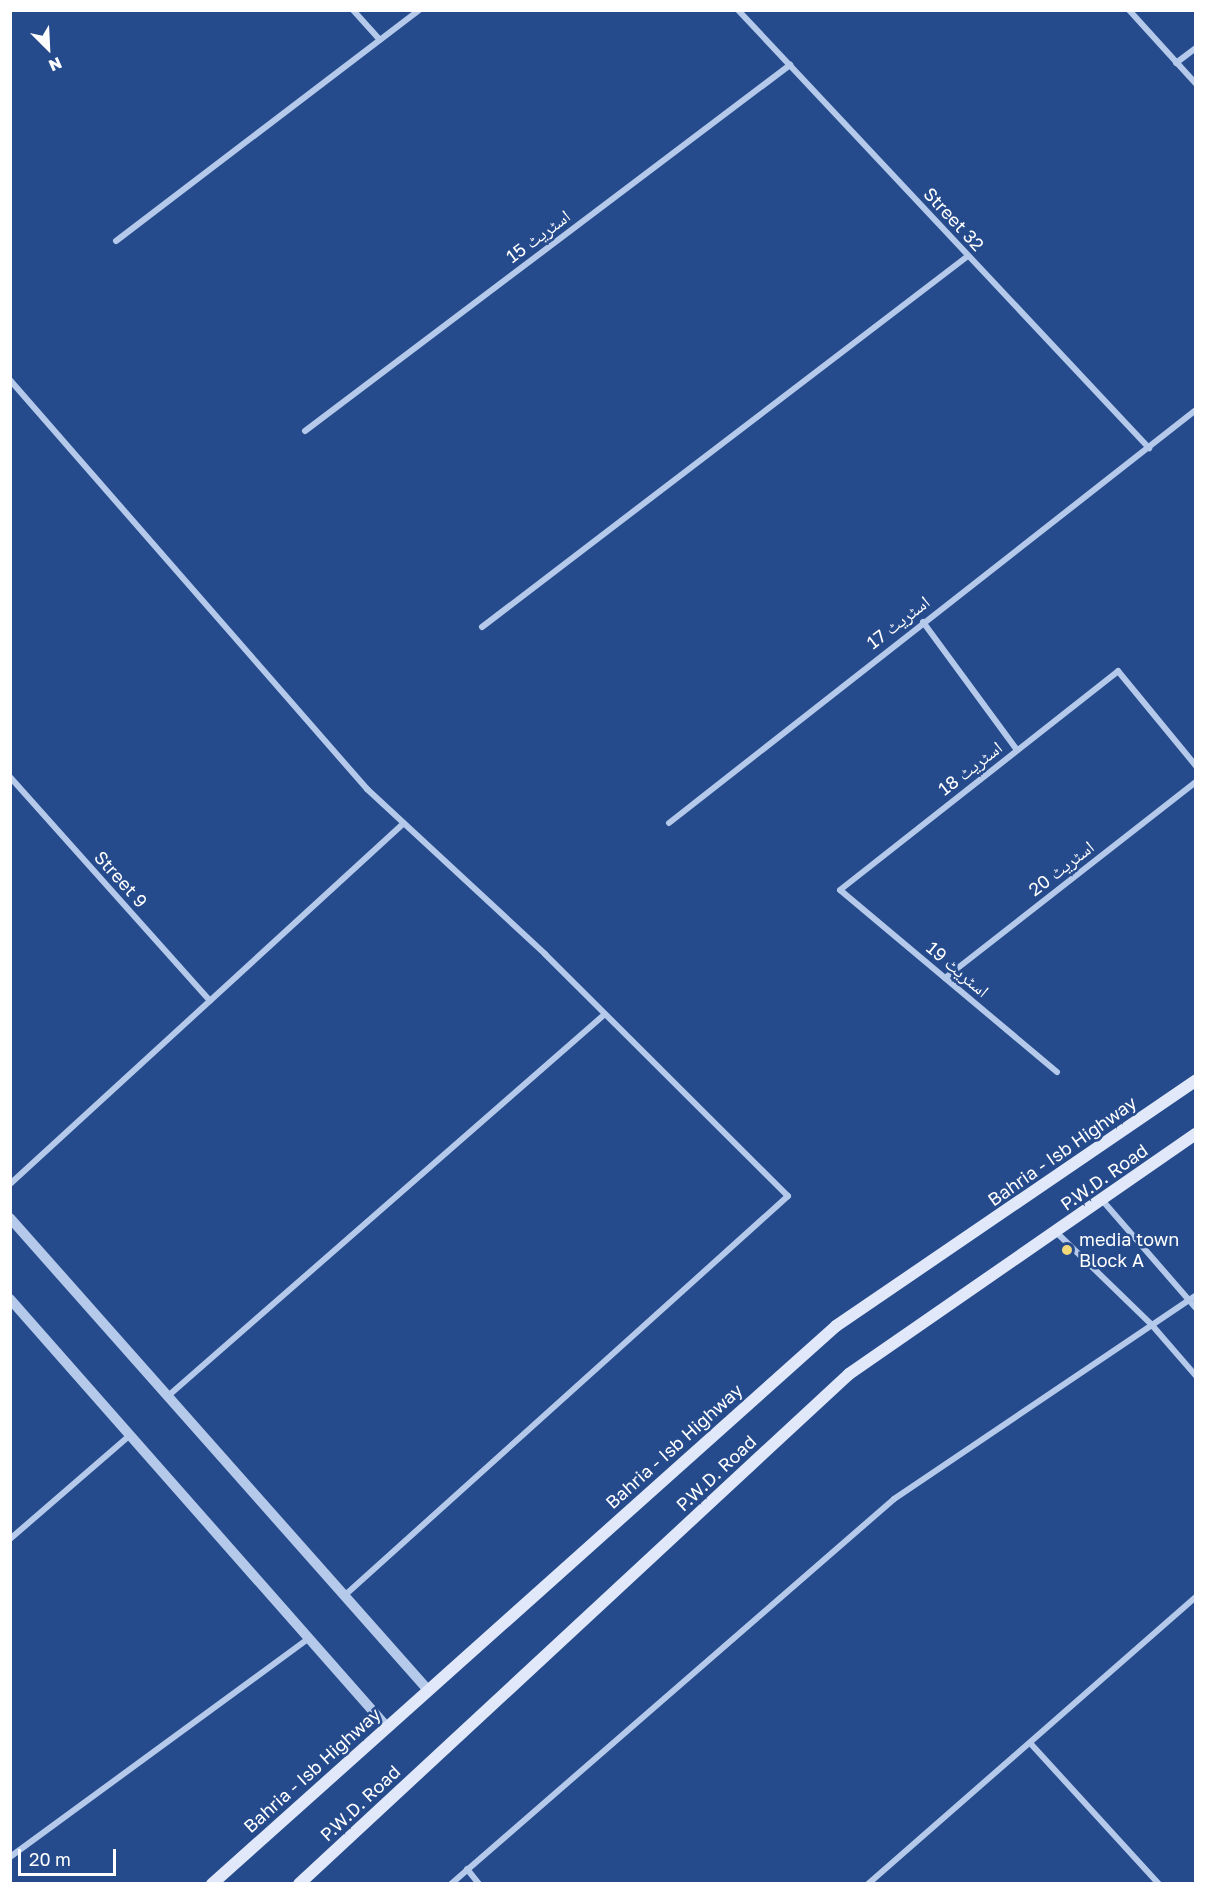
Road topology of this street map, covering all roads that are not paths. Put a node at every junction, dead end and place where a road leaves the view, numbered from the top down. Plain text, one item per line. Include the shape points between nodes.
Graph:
1 (353, 10) edge
2 (419, 10) edge
3 (738, 10) edge
4 (1129, 10) edge
5 (380, 40) junction
6 (1196, 48) edge
7 (1176, 63) junction
8 (790, 65) junction
9 (1196, 84) edge
10 (116, 241) dead end
11 (968, 256) junction
12 (10, 380) edge
13 (1196, 410) edge
14 (305, 431) dead end
15 (1149, 448) junction
16 (923, 622) junction
17 (482, 627) dead end
18 (1017, 750) junction
19 (1196, 766) edge
20 (10, 777) edge
21 (1196, 782) edge
22 (404, 823) junction
23 (669, 823) dead end
24 (840, 890) joint
25 (945, 978) junction
26 (210, 1001) junction
27 (605, 1014) junction
28 (1057, 1072) dead end
29 (1196, 1080) edge
30 (1196, 1134) edge
31 (10, 1184) edge
32 (1102, 1200) junction
33 (10, 1218) edge
34 (1056, 1232) junction
35 (1196, 1295) edge
36 (10, 1299) edge
37 (1188, 1300) junction
38 (1196, 1308) edge
39 (1150, 1324) junction
40 (1196, 1376) edge
41 (168, 1396) junction
42 (130, 1435) junction
43 (10, 1539) edge
44 (344, 1596) junction
45 (1196, 1597) edge
46 (309, 1638) junction
47 (428, 1690) junction
48 (387, 1727) junction
49 (1031, 1743) junction
50 (10, 1857) edge
51 (467, 1869) junction
52 (212, 1884) edge
53 (299, 1884) edge
54 (451, 1884) edge
55 (479, 1884) edge
56 (868, 1884) edge
57 (1159, 1884) edge

1 - 5 street
2 - 5 street
3 - 8 street, Street 32
4 - 7 street
5 - 10 street
6 - 7 street
7 - 9 street
8 - 11 street, Street 32
8 - 14 street, اسٹریٹ 15
11 - 15 street, Street 32
11 - 17 street
12 - 22 street via 367,789
13 - 15 street, اسٹریٹ 17
15 - 16 street, اسٹریٹ 17
16 - 18 street
16 - 23 street, اسٹریٹ 17
18 - 19 street, اسٹریٹ 18 via 1118,671
18 - 24 street, اسٹریٹ 18
20 - 26 street, Street 9
21 - 25 street, اسٹریٹ 20
22 - 26 street
22 - 27 street
24 - 25 street, اسٹریٹ 19
25 - 28 street, اسٹریٹ 19
26 - 31 street
27 - 41 street
27 - 44 street via 788,1196
29 - 47 main road, Bahria - Isb Highway via 836,1326
30 - 32 main road, P.W.D. Road
32 - 34 main road, P.W.D. Road
32 - 37 street
33 - 41 street
34 - 39 street
34 - 53 main road, P.W.D. Road via 849,1374
35 - 37 street
36 - 42 street
37 - 38 street
37 - 39 street
39 - 40 street
39 - 51 street via 894,1499
41 - 44 street
42 - 43 street
42 - 46 street
44 - 47 street
45 - 49 street
46 - 48 street
46 - 50 street
47 - 48 main road, Bahria - Isb Highway
48 - 52 main road, Bahria - Isb Highway
49 - 56 street
49 - 57 street
51 - 54 street
51 - 55 street

